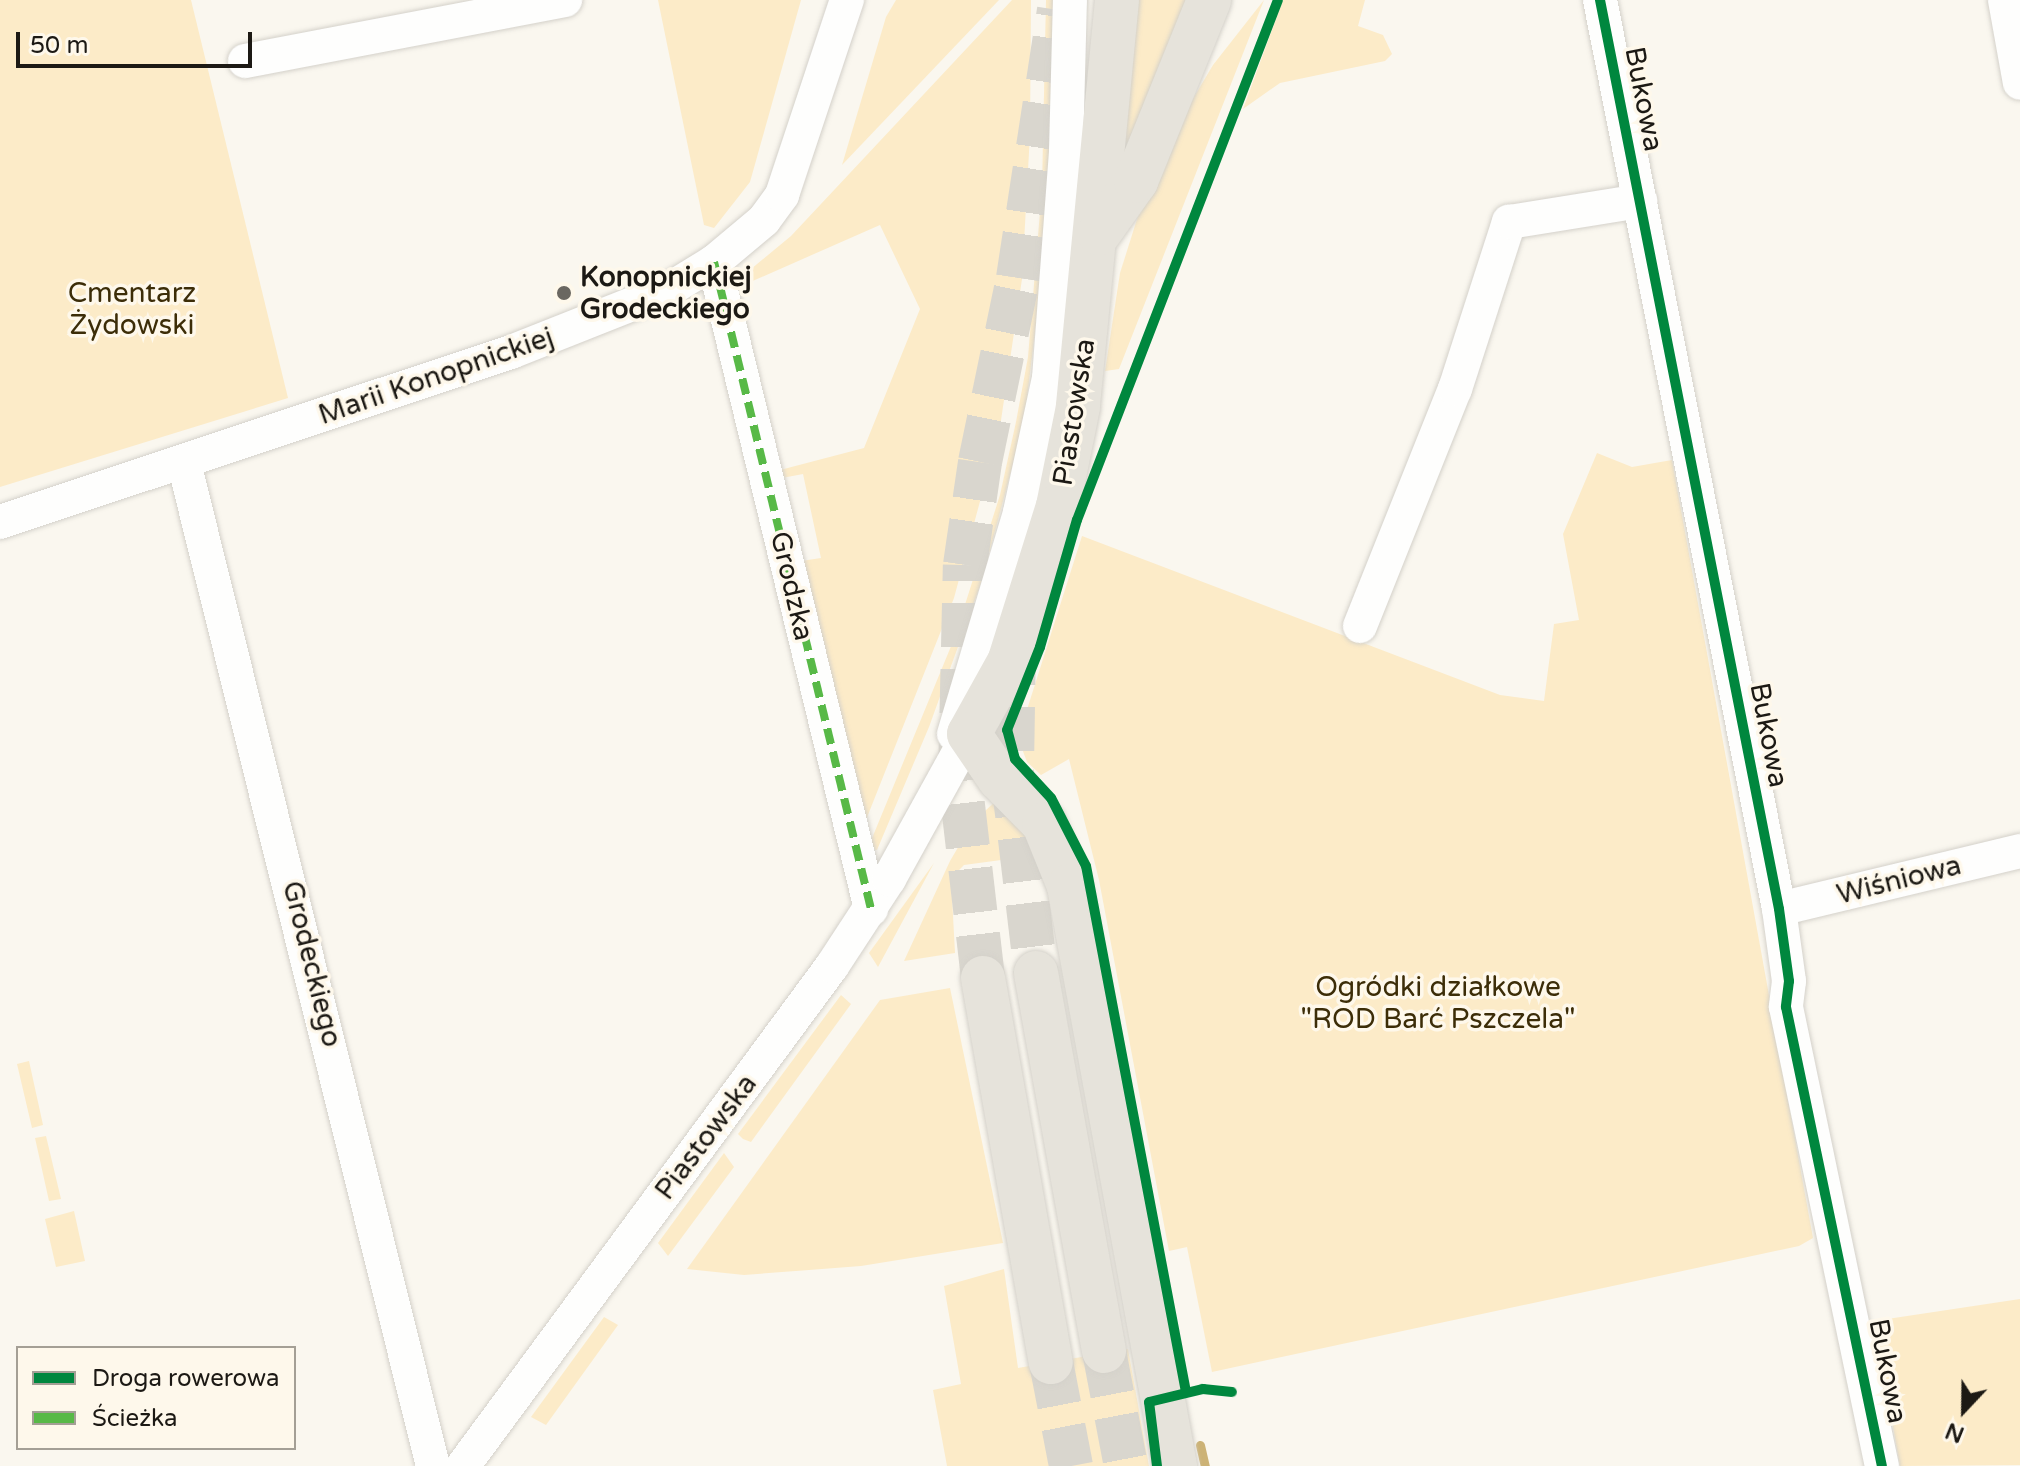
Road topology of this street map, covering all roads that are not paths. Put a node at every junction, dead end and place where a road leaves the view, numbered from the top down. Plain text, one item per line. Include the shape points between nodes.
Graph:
1 (565, 0) edge
2 (847, 0) edge
3 (1070, 0) edge
4 (1117, 0) edge
5 (1209, 0) edge
6 (2005, 0) edge
7 (1601, 7) edge
8 (245, 61) dead end
9 (2020, 83) edge
10 (1640, 201) junction
11 (1098, 234) junction
12 (714, 262) junction
13 (184, 463) junction
14 (0, 522) edge
15 (1360, 626) dead end
16 (969, 734) junction
17 (933, 797) junction
18 (2020, 851) edge
19 (871, 909) junction
20 (1779, 909) junction
21 (1036, 973) tunnel mouth
22 (983, 978) tunnel mouth
23 (1104, 1351) tunnel mouth
24 (1051, 1362) tunnel mouth
25 (433, 1466) edge
26 (463, 1466) edge
27 (1175, 1466) edge
28 (1882, 1466) edge

1 - 8 street
2 - 12 street, Marii Konopnickiej via 782,195 764,220
3 - 17 street, Piastowska via 1066,151 1049,378 1037,446 990,623
4 - 11 main road, Piastowska
5 - 11 main road via 1136,181
6 - 9 street
7 - 10 street, Bukowa
10 - 15 street via 1509,222 1455,389
10 - 20 street, Bukowa
11 - 16 main road, Piastowska via 1078,407 1058,506 1009,662
12 - 13 street, Marii Konopnickiej via 670,289 525,346
12 - 19 street, Grodzka
13 - 14 street, Marii Konopnickiej
13 - 25 street, Grodeckiego
16 - 17 street, Piastowska
16 - 27 main road via 999,778 1044,824 1069,886
17 - 19 street, Piastowska
18 - 20 street, Wiśniowa
19 - 26 street, Piastowska
20 - 28 street, Bukowa via 1789,981 1786,1007
21 - 23 main road
22 - 24 main road

